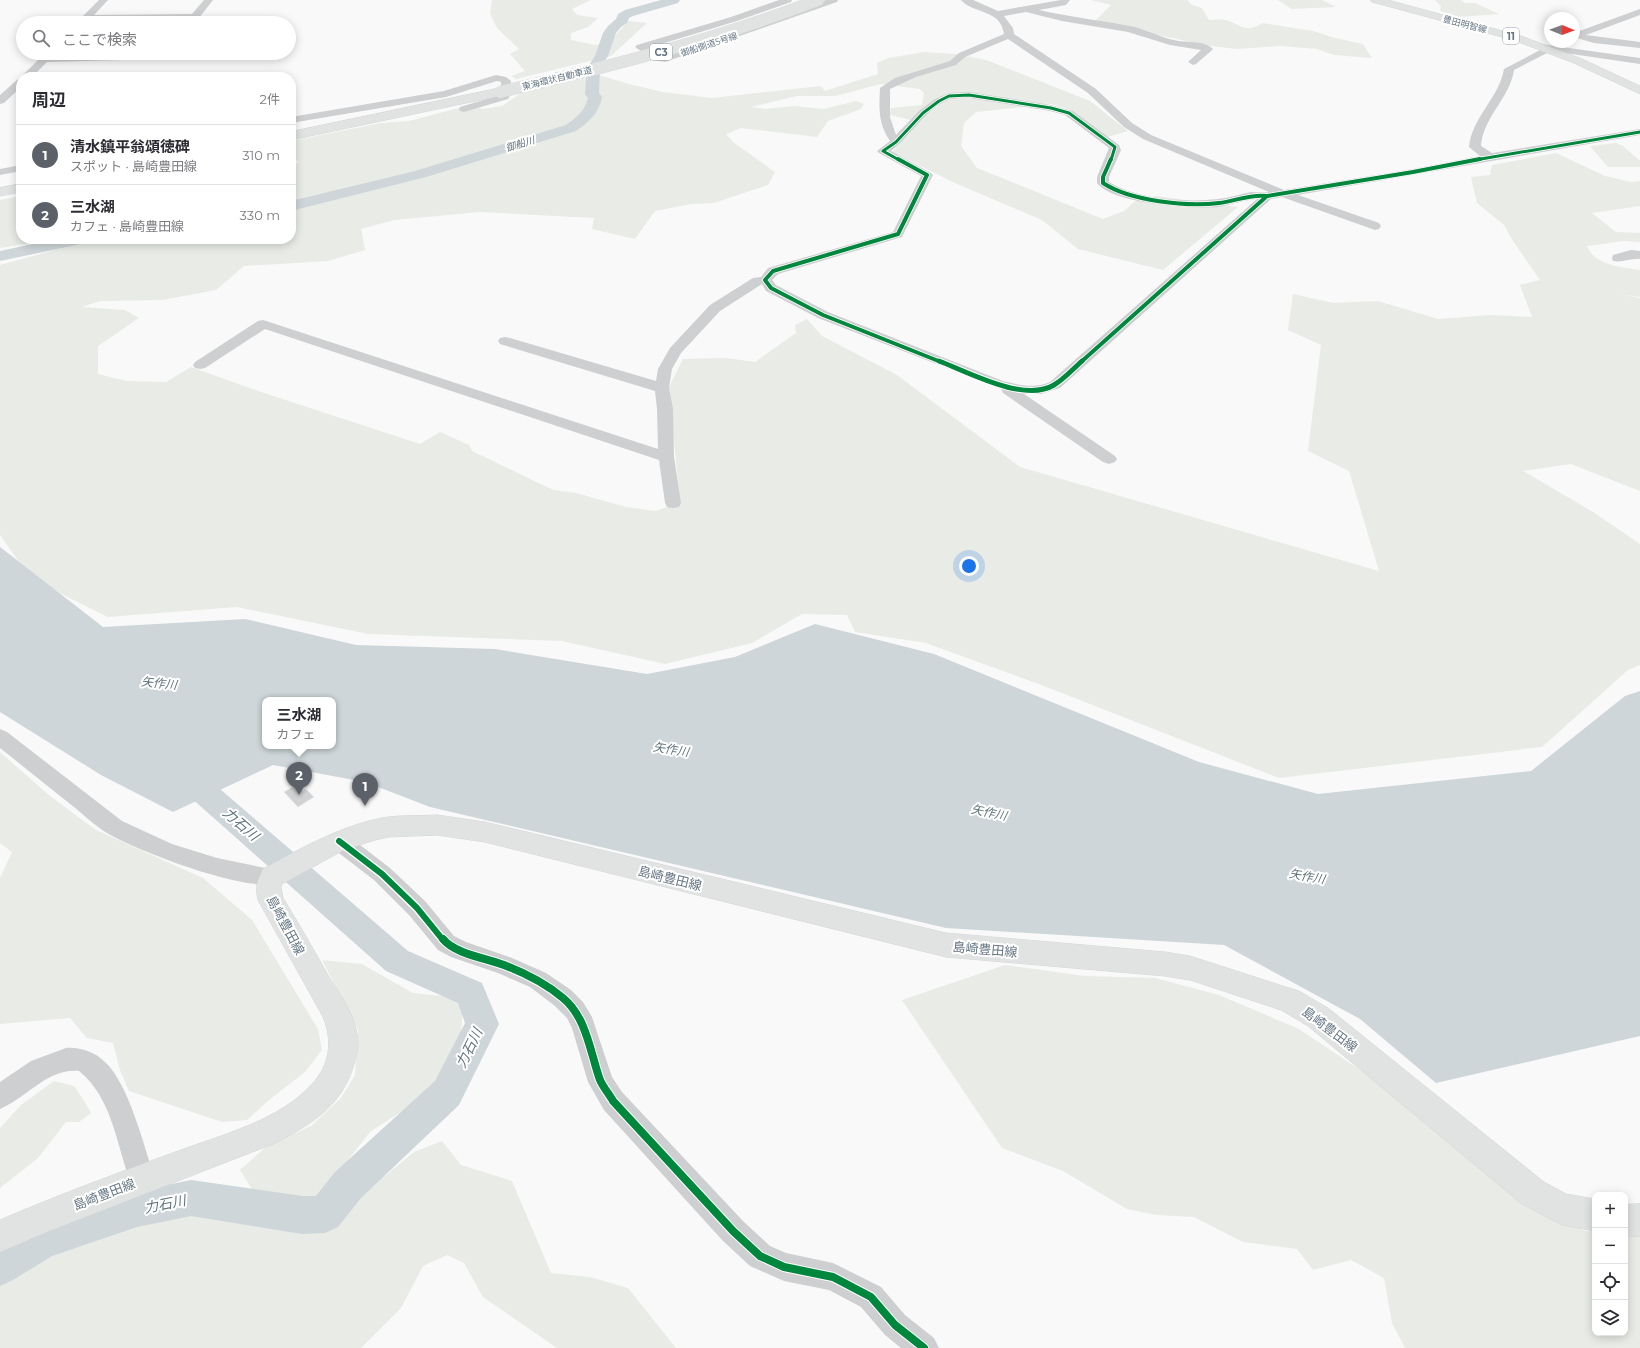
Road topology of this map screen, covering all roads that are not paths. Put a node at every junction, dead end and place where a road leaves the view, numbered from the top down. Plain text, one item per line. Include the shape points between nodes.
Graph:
1 (104, 0) edge
2 (209, 0) edge
3 (788, 0) edge
4 (802, 0) edge
5 (818, 0) edge
6 (834, 0) edge
7 (965, 0) edge
8 (1066, 0) edge
9 (1376, 0) edge
10 (1029, 10) junction
11 (1639, 13) edge
12 (997, 14) junction
13 (89, 16) edge
14 (195, 16) edge
15 (734, 19) junction
16 (1604, 26) junction
17 (754, 29) junction
18 (1580, 34) edge
19 (1009, 35) junction
20 (1580, 37) edge
21 (1626, 43) junction
22 (1544, 45) edge
23 (1640, 45) edge
24 (1545, 48) edge
25 (1552, 48) edge
26 (1560, 48) edge
27 (44, 60) edge
28 (1640, 61) edge
29 (1193, 62) dead end
30 (31, 72) edge
31 (16, 87) edge
32 (498, 90) junction
33 (1640, 90) edge
34 (0, 102) edge
35 (464, 108) dead end
36 (296, 119) edge
37 (1128, 125) junction
38 (296, 129) edge
39 (1091, 129) junction
40 (1640, 132) edge
41 (1628, 133) junction
42 (296, 135) edge
43 (1640, 140) edge
44 (896, 142) junction
45 (1490, 157) junction
46 (16, 169) edge
47 (0, 172) edge
48 (16, 183) edge
49 (0, 186) edge
50 (16, 189) edge
51 (0, 192) edge
52 (1282, 193) junction
53 (1267, 196) junction
54 (1374, 226) dead end
55 (1640, 255) edge
56 (1618, 258) dead end
57 (765, 280) junction
58 (505, 341) dead end
59 (200, 365) dead end
60 (998, 384) junction
61 (662, 388) junction
62 (666, 457) junction
63 (1109, 459) dead end
64 (673, 503) dead end
65 (0, 737) edge
66 (336, 842) junction
67 (272, 877) junction
68 (0, 1097) edge
69 (142, 1180) junction
70 (1592, 1214) edge
71 (1640, 1220) edge
72 (1628, 1221) edge
73 (0, 1236) edge
74 (924, 1348) edge

1 - 13 street
2 - 14 street
3 - 15 street, 御船側道5号線
4 - 32 main road, 東海環状自動車道 / C3 via 671,43
5 - 32 main road, 東海環状自動車道 / C3, bridge via 677,47 583,72
6 - 17 street, 御船側道5号線
7 - 12 street
8 - 10 street
9 - 22 main road, 豊田明智線 / 11
10 - 12 street
10 - 29 street via 1130,29 1173,43 1208,49
11 - 16 street
12 - 19 street via 1006,22
15 - 17 street
15 - 17 street, 御船側道5号線 via 640,47 657,58 665,59
16 - 18 street
16 - 21 street via 1618,31
19 - 37 street via 1092,91
19 - 44 street via 962,55 953,63 912,75 885,88 884,121 888,133
20 - 21 street
21 - 23 street
24 - 45 street via 1509,69 1506,84 1483,122 1475,142 1475,147
25 - 33 main road, 豊田明智線 / 11
26 - 28 street
27 - 30 street
31 - 34 street
32 - 38 main road, 東海環状自動車道 / C3
32 - 42 main road, 東海環状自動車道 / C3
35 - 36 street via 504,97 506,81 496,78 446,94
37 - 39 street
37 - 52 street via 1147,137
39 - 44 street via 1069,113 1051,108 969,95 949,96 923,113
39 - 53 street via 1115,147 1103,177 1102,183 1108,188 1172,203 1218,203 1258,194
40 - 41 street
41 - 43 street
41 - 45 street
44 - 57 street via 883,151 927,176 898,234 773,271
45 - 52 street
46 - 47 street
48 - 49 main road
50 - 51 main road
52 - 53 street
52 - 54 street
53 - 60 street via 1055,385 1046,390 1035,391
55 - 56 street via 1630,254
57 - 60 street via 771,288 823,315
57 - 61 street via 758,281 716,308 698,326 675,351 665,369
58 - 61 street
59 - 62 street via 263,324
60 - 63 street
61 - 62 street
62 - 64 street
65 - 67 street via 114,827 166,851 217,867
66 - 67 main road, 島崎豊田線
66 - 70 main road, 島崎豊田線 via 390,827 437,825 485,832 946,945 1190,968 1289,1000 1318,1017 1533,1193 1562,1209
66 - 74 street via 382,874 418,908 446,944 538,980 567,1002 584,1025 601,1082 613,1101 733,1231 760,1256 784,1267 833,1277 871,1298 895,1325
67 - 69 main road, 島崎豊田線 via 268,894 335,1012 342,1030 344,1045 334,1080 322,1096 285,1123
68 - 69 street via 51,1064 78,1059 88,1063 103,1078 116,1102
69 - 73 main road, 島崎豊田線
71 - 72 main road

